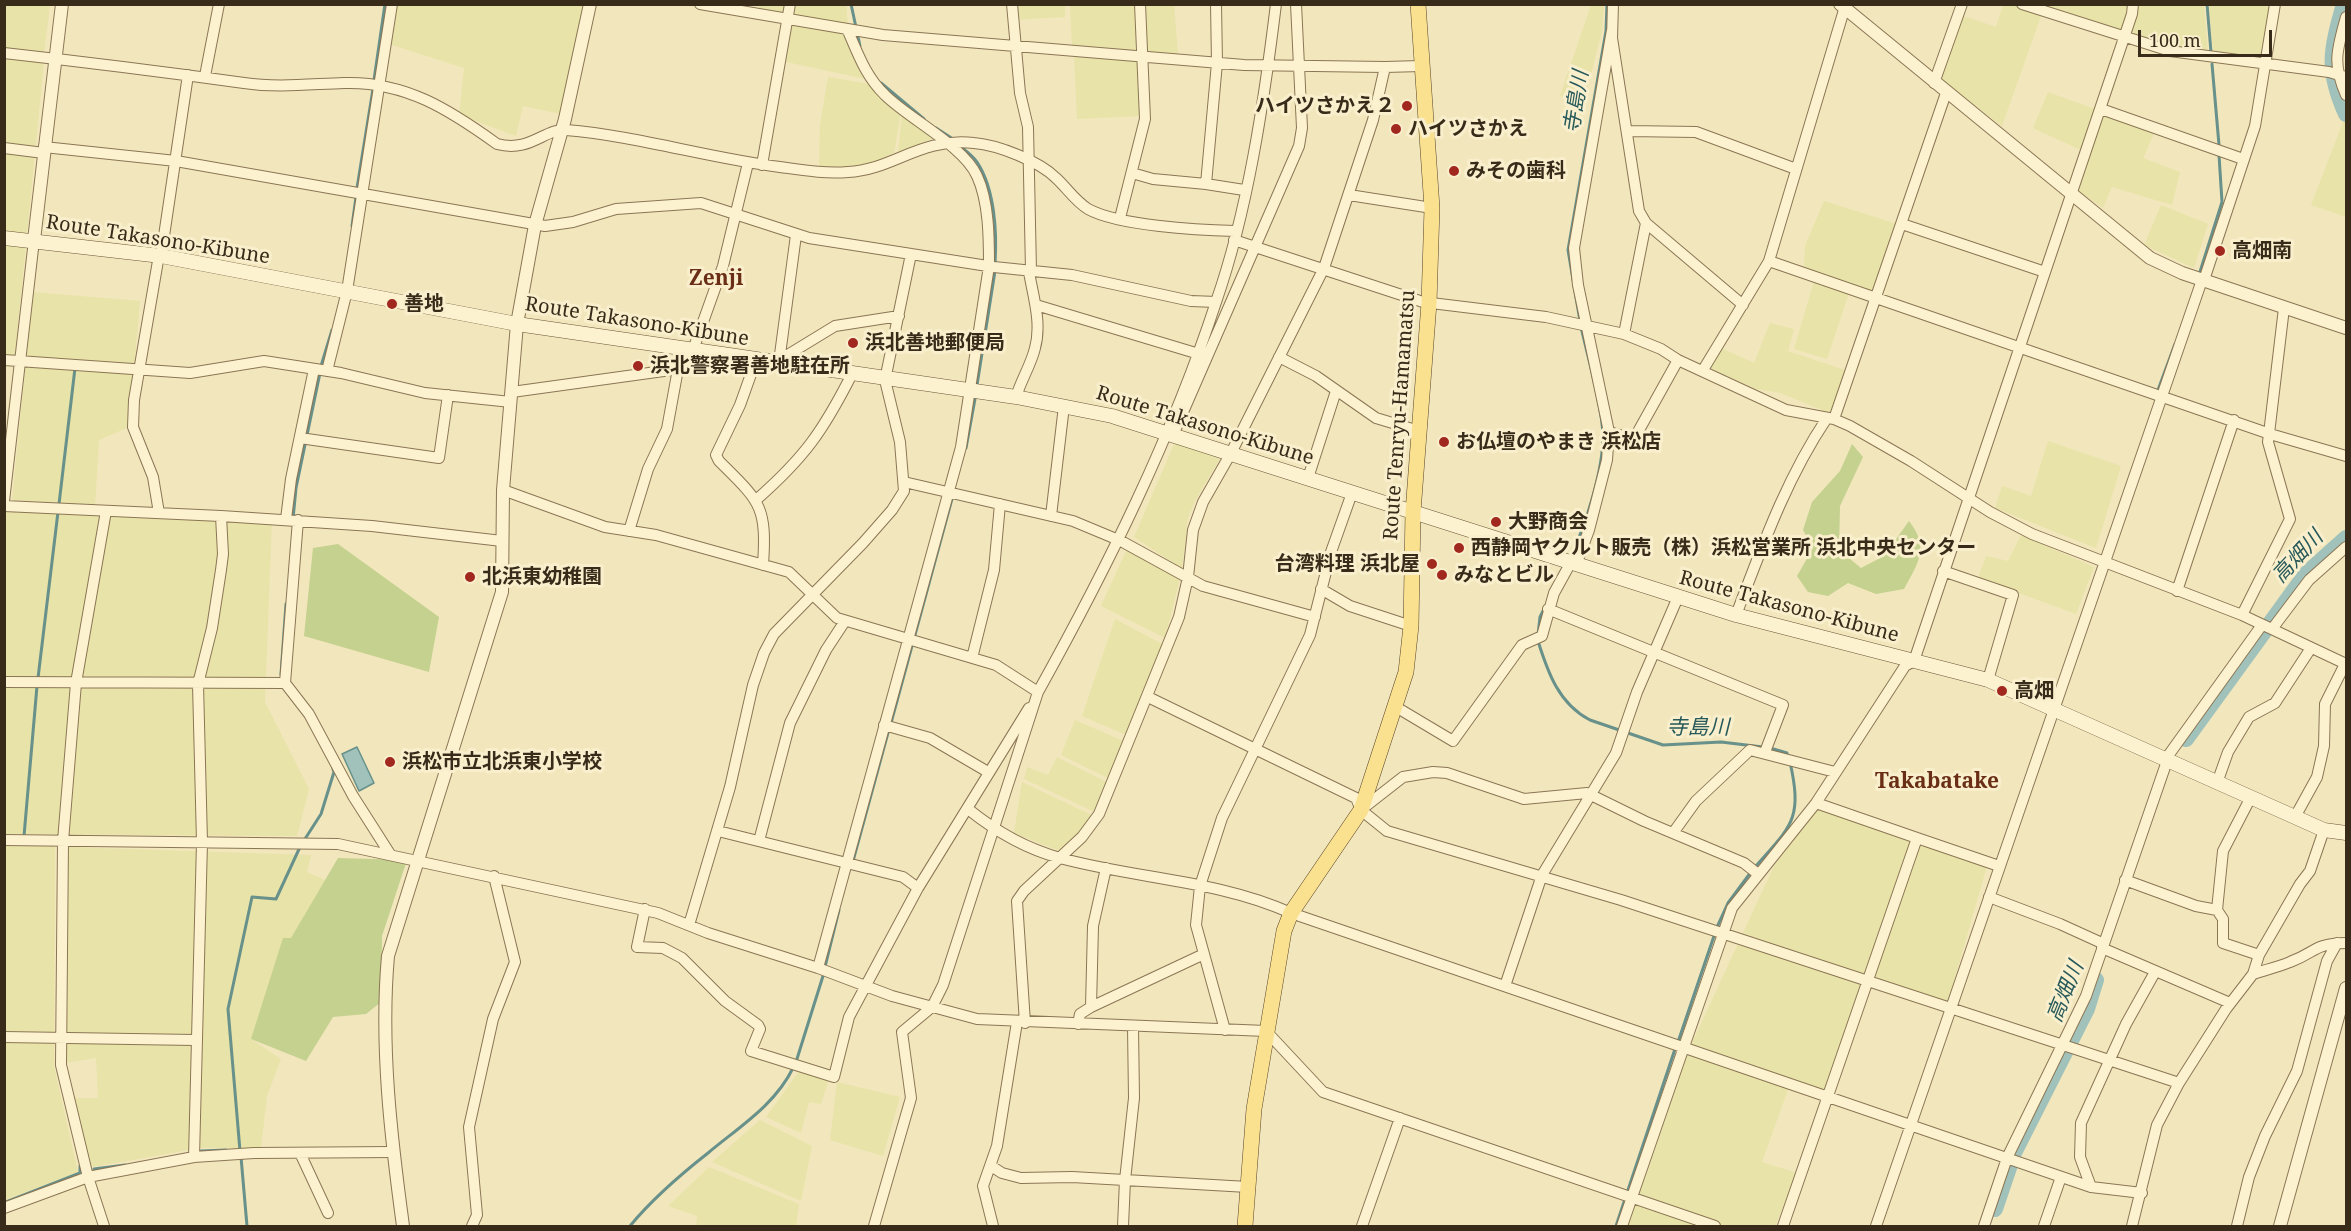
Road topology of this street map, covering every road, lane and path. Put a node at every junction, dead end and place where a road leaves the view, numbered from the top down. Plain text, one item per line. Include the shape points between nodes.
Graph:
1 (62, 4) edge
2 (219, 4) edge
3 (392, 4) edge
4 (590, 4) edge
5 (700, 4) edge
6 (790, 4) edge
7 (1012, 4) edge
8 (1140, 4) edge
9 (1216, 4) edge
10 (1276, 4) edge
11 (1296, 4) edge
12 (1418, 4) edge
13 (1613, 4) edge
14 (1962, 4) edge
15 (2022, 4) edge
16 (2133, 4) edge
17 (2275, 4) edge
18 (1842, 7) edge
19 (2346, 17) edge
20 (788, 20) junction
21 (1611, 30) junction
22 (853, 32) junction
23 (2124, 39) junction
24 (1016, 46) junction
25 (4, 53) edge
26 (1143, 57) junction
27 (55, 59) junction
28 (1217, 63) junction
29 (2267, 63) junction
30 (1269, 66) junction
31 (1300, 66) junction
32 (1421, 66) junction
33 (1385, 67) junction
34 (2337, 74) edge
35 (189, 75) junction
36 (204, 76) junction
37 (1934, 83) junction
38 (380, 87) junction
39 (1946, 93) junction
40 (2346, 95) edge
41 (2101, 109) junction
42 (562, 129) junction
43 (1628, 131) junction
44 (948, 143) junction
45 (4, 148) edge
46 (44, 150) junction
47 (2243, 159) junction
48 (176, 161) junction
49 (1029, 161) junction
50 (748, 163) junction
51 (762, 165) junction
52 (1796, 169) junction
53 (1132, 173) junction
54 (1206, 184) junction
55 (1244, 190) junction
56 (363, 194) junction
57 (1348, 195) junction
58 (2071, 195) junction
59 (1432, 208) junction
60 (736, 213) junction
61 (1120, 218) junction
62 (1646, 223) junction
63 (1902, 224) junction
64 (535, 225) junction
65 (796, 236) junction
66 (1235, 236) junction
67 (4, 238) edge
68 (34, 240) junction
69 (1257, 246) junction
70 (911, 254) junction
71 (160, 255) junction
72 (1769, 261) junction
73 (994, 267) junction
74 (1324, 268) junction
75 (1030, 272) junction
76 (2045, 272) junction
77 (2200, 279) junction
78 (347, 291) junction
79 (1876, 298) junction
80 (1216, 302) junction
81 (1429, 303) junction
82 (1036, 305) junction
83 (1743, 305) junction
84 (2284, 308) junction
85 (899, 316) junction
86 (517, 324) junction
87 (1583, 325) junction
88 (2346, 328) edge
89 (1624, 334) junction
90 (2018, 347) junction
91 (693, 350) junction
92 (1199, 354) junction
93 (1279, 357) junction
94 (4, 360) edge
95 (1678, 360) junction
96 (20, 362) junction
97 (779, 362) junction
98 (755, 363) junction
99 (314, 369) junction
100 (678, 369) junction
101 (1703, 370) junction
102 (139, 371) junction
103 (327, 371) junction
104 (852, 374) junction
105 (885, 380) junction
106 (1336, 391) junction
107 (971, 392) junction
108 (448, 395) junction
109 (2160, 396) junction
110 (512, 397) junction
111 (1016, 398) junction
112 (1064, 406) junction
113 (1831, 418) junction
114 (2234, 420) junction
115 (1419, 431) junction
116 (1609, 432) junction
117 (1169, 434) junction
118 (2270, 434) junction
119 (304, 439) junction
120 (1231, 453) junction
121 (2346, 456) edge
122 (1308, 478) junction
123 (904, 482) junction
124 (503, 490) junction
125 (952, 492) junction
126 (1352, 493) junction
127 (1967, 499) junction
128 (756, 500) junction
129 (4, 501) edge
130 (1000, 504) junction
131 (4, 506) edge
132 (106, 511) junction
133 (1413, 512) junction
134 (159, 513) junction
135 (220, 516) junction
136 (1051, 516) junction
137 (292, 519) junction
138 (629, 531) junction
139 (1117, 539) junction
140 (502, 541) junction
141 (2346, 547) edge
142 (2104, 562) junction
143 (1573, 564) junction
144 (763, 565) junction
145 (1943, 571) junction
146 (1184, 575) junction
147 (1321, 589) junction
148 (2177, 591) junction
149 (812, 594) junction
150 (1678, 597) junction
151 (1548, 609) junction
152 (1736, 615) junction
153 (2242, 615) junction
154 (1315, 616) junction
155 (844, 621) junction
156 (1411, 626) junction
157 (2267, 627) junction
158 (912, 640) junction
159 (2311, 648) junction
160 (1655, 654) junction
161 (972, 658) junction
162 (1914, 661) junction
163 (2346, 664) edge
164 (1988, 680) junction
165 (4, 682) edge
166 (76, 683) junction
167 (285, 683) junction
168 (198, 684) junction
169 (1038, 692) junction
170 (1148, 697) junction
171 (1033, 703) junction
172 (1396, 707) junction
173 (2053, 707) junction
174 (888, 726) junction
175 (1766, 749) junction
176 (1257, 750) junction
177 (2166, 760) junction
178 (988, 772) junction
179 (1835, 772) junction
180 (2217, 783) junction
181 (1592, 795) junction
182 (2251, 797) junction
183 (1816, 803) junction
184 (968, 809) junction
185 (1361, 810) junction
186 (2295, 817) junction
187 (994, 829) junction
188 (2324, 830) junction
189 (718, 831) junction
190 (1673, 832) junction
191 (2346, 833) edge
192 (1917, 838) junction
193 (4, 840) edge
194 (63, 841) junction
195 (202, 842) junction
196 (759, 842) junction
197 (390, 854) junction
198 (1058, 858) junction
199 (417, 859) junction
200 (846, 864) junction
201 (1999, 866) junction
202 (1106, 868) junction
203 (1754, 871) junction
204 (1542, 875) junction
205 (494, 876) junction
206 (2128, 881) junction
207 (1200, 886) junction
208 (918, 888) junction
209 (1989, 897) junction
210 (645, 909) junction
211 (2217, 910) junction
212 (1291, 913) junction
213 (689, 925) junction
214 (1722, 934) junction
215 (2342, 943) edge
216 (2104, 948) junction
217 (1204, 954) junction
218 (2259, 955) junction
219 (818, 968) junction
220 (2156, 972) junction
221 (2253, 974) junction
222 (1867, 981) junction
223 (866, 985) junction
224 (1505, 986) junction
225 (2346, 988) edge
226 (2230, 1003) junction
227 (932, 1007) junction
228 (1091, 1007) junction
229 (1950, 1008) junction
230 (1021, 1022) junction
231 (1078, 1024) junction
232 (1133, 1027) junction
233 (1225, 1030) junction
234 (1266, 1031) junction
235 (4, 1037) edge
236 (61, 1038) junction
237 (195, 1040) junction
238 (2068, 1046) junction
239 (1683, 1047) junction
240 (2109, 1060) junction
241 (2179, 1083) junction
242 (1828, 1097) junction
243 (1400, 1118) junction
244 (1910, 1126) junction
245 (394, 1152) junction
246 (300, 1153) junction
247 (194, 1156) junction
248 (2010, 1159) junction
249 (991, 1166) junction
250 (88, 1177) junction
251 (2061, 1177) junction
252 (1125, 1180) junction
253 (1248, 1187) junction
254 (2091, 1187) junction
255 (2142, 1193) junction
256 (1628, 1196) junction
257 (4, 1208) edge
258 (328, 1213) dead end
259 (104, 1227) edge
260 (404, 1227) edge
261 (472, 1227) edge
262 (874, 1227) edge
263 (993, 1227) edge
264 (1123, 1227) edge
265 (1245, 1227) edge
266 (1362, 1227) edge
267 (1622, 1227) edge
268 (1715, 1227) edge
269 (1783, 1227) edge
270 (1876, 1227) edge
271 (1984, 1227) edge
272 (2044, 1227) edge
273 (2132, 1227) edge
274 (2237, 1227) edge
275 (2280, 1227) edge

1 - 27 street
2 - 36 street
3 - 38 street
4 - 42 street
5 - 20 street
6 - 20 street
7 - 24 street
8 - 26 street
9 - 28 street
10 - 30 street
11 - 31 street
12 - 32 main road, Route Tenryu-Hamamatsu
13 - 21 street
14 - 37 street
15 - 23 street
16 - 23 street
17 - 29 street
18 - 37 street
18 - 52 street
19 - 34 street via 2336,56
20 - 22 street
20 - 51 street
21 - 43 street
21 - 87 street via 1574,248
22 - 24 street
22 - 44 street via 861,62 873,81 885,95
23 - 29 street via 2170,51
23 - 41 street
24 - 26 street
24 - 49 street
25 - 27 street
26 - 28 street
26 - 53 street via 1145,119
27 - 35 street
27 - 46 street
28 - 30 street
28 - 54 street
29 - 34 street
29 - 47 street via 2255,126
30 - 31 street
30 - 55 street
31 - 33 street
31 - 69 street via 1299,146
32 - 33 street
32 - 59 main road, Route Tenryu-Hamamatsu
33 - 57 street via 1373,120
34 - 40 street
35 - 36 street
35 - 48 street
36 - 38 street via 246,84 345,83
37 - 39 street
38 - 42 street via 413,93 440,104 497,144 508,147 524,145
38 - 56 street
39 - 58 street
39 - 63 street
41 - 47 street
41 - 58 street
42 - 50 street
42 - 64 street
43 - 52 street via 1696,132
43 - 62 street via 1637,203
44 - 49 street via 1000,148
44 - 51 street via 928,145 856,172
44 - 73 street via 977,175
45 - 46 street
46 - 48 street
46 - 68 street
47 - 77 street
48 - 56 street
48 - 71 street
49 - 61 street via 1051,173 1082,205 1095,213
49 - 75 street
50 - 51 street
50 - 60 street
52 - 72 street
53 - 54 street
53 - 61 street
54 - 55 street
55 - 66 street
56 - 64 street
56 - 78 street
57 - 59 street
57 - 74 street
58 - 76 street
58 - 77 street via 2150,258
59 - 81 main road, Route Tenryu-Hamamatsu
60 - 64 street via 701,203 616,209 562,225
60 - 65 street
60 - 91 street via 723,266
61 - 66 street
62 - 83 street
62 - 89 street
63 - 76 street
63 - 79 street
64 - 86 street
65 - 70 street
65 - 97 street
66 - 69 street
66 - 80 street
67 - 68 main road, Route Takasono-Kibune
68 - 71 main road, Route Takasono-Kibune
68 - 96 street
69 - 74 street
69 - 117 street
70 - 73 street
70 - 85 street
71 - 78 main road, Route Takasono-Kibune
71 - 102 street
72 - 79 street
72 - 83 street
73 - 75 street
73 - 107 street
74 - 81 street
74 - 93 street
75 - 80 street via 1072,275 1191,301
75 - 82 street
76 - 90 street
77 - 84 street
77 - 109 street
78 - 86 main road, Route Takasono-Kibune
78 - 103 street
79 - 90 street
79 - 113 street
80 - 92 street
81 - 87 street
81 - 115 main road, Route Tenryu-Hamamatsu
82 - 92 street
82 - 111 street via 1035,350
83 - 101 street
84 - 88 street
84 - 118 street
85 - 97 street via 835,326
85 - 105 street
86 - 91 main road, Route Takasono-Kibune
86 - 110 street
87 - 89 street
87 - 116 street
89 - 95 street
90 - 109 street
90 - 127 street
91 - 97 main road, Route Takasono-Kibune
92 - 117 street
93 - 106 street
93 - 120 street
94 - 96 street
95 - 101 street
95 - 116 street via 1634,439
96 - 102 street
96 - 129 street
97 - 98 street
97 - 104 main road, Route Takasono-Kibune
98 - 100 street
98 - 128 street via 716,455
99 - 102 street via 264,361 190,373
99 - 103 street
99 - 119 street
100 - 110 street
100 - 138 street via 667,429 648,468
101 - 113 street via 1786,410
102 - 134 street via 133,427 153,477
103 - 108 street
104 - 105 main road, Route Takasono-Kibune
104 - 128 street via 818,437 792,468
105 - 107 main road, Route Takasono-Kibune
105 - 123 street via 900,442
106 - 115 street via 1376,418
106 - 122 street
107 - 111 main road, Route Takasono-Kibune
107 - 125 street
108 - 110 street
108 - 119 street via 439,458
109 - 114 street
109 - 142 street
110 - 124 street
111 - 112 main road, Route Takasono-Kibune
112 - 117 main road, Route Takasono-Kibune
112 - 136 street
113 - 127 street via 1911,461
113 - 152 street via 1807,447 1776,510
114 - 118 street
114 - 148 street
115 - 133 main road, Route Tenryu-Hamamatsu
116 - 143 street via 1604,472 1589,530
117 - 120 main road, Route Takasono-Kibune
117 - 139 street
118 - 121 street
118 - 153 street via 2271,454 2290,519
119 - 137 street
120 - 122 main road, Route Takasono-Kibune
120 - 146 street via 1203,502
122 - 126 main road, Route Takasono-Kibune
123 - 125 street
123 - 149 street via 904,491 892,510
124 - 138 street via 605,527
124 - 140 street
125 - 130 street
125 - 158 street
126 - 133 main road, Route Takasono-Kibune
126 - 147 street
127 - 142 street via 2032,534
127 - 145 street
128 - 144 street via 765,529
130 - 136 street
130 - 161 street via 994,570
131 - 132 street
132 - 134 street
132 - 166 street
133 - 143 main road, Route Takasono-Kibune
133 - 156 main road, Route Tenryu-Hamamatsu
134 - 135 street
135 - 137 street
135 - 168 street via 221,570 213,628
136 - 139 street
137 - 140 street
137 - 167 street
138 - 144 street
139 - 146 street
139 - 169 street
140 - 199 street via 504,576 496,617
141 - 157 street via 2309,580
142 - 148 street
142 - 173 street
143 - 150 main road, Route Takasono-Kibune
143 - 151 street
144 - 149 street via 789,573
145 - 162 street
145 - 164 street via 2013,595
146 - 154 street via 1203,586
146 - 170 street via 1179,617
147 - 154 street
147 - 156 street via 1350,606
148 - 153 street
149 - 155 street
149 - 189 street via 774,634 764,653
150 - 152 main road, Route Takasono-Kibune
150 - 160 street
151 - 160 street
151 - 172 street via 1538,636 1522,645 1453,741
152 - 162 main road, Route Takasono-Kibune
153 - 157 street
154 - 176 street via 1303,652
155 - 158 street
155 - 196 street via 790,723
156 - 172 main road, Route Tenryu-Hamamatsu via 1406,672
157 - 159 street
157 - 177 street
158 - 161 street
158 - 174 street
159 - 163 street
159 - 180 street via 2275,703 2249,717 2228,752
160 - 175 street via 1783,705
160 - 181 street
161 - 169 street via 996,665
162 - 164 main road, Route Takasono-Kibune
162 - 179 street via 1905,666
163 - 186 street via 2325,704 2324,746 2317,777
164 - 173 main road, Route Takasono-Kibune
165 - 166 street
166 - 168 street
166 - 194 street
167 - 168 street
167 - 197 street via 309,714
168 - 195 street
169 - 171 street
170 - 176 street
170 - 198 street via 1099,814 1082,837
171 - 178 street
171 - 187 street
172 - 185 main road, Route Tenryu-Hamamatsu
173 - 177 main road, Route Takasono-Kibune
173 - 201 street
174 - 178 street via 930,738
174 - 200 street
175 - 179 street
175 - 190 street via 1750,750 1696,801
176 - 185 street via 1356,798
176 - 207 street via 1222,818
177 - 180 main road, Route Takasono-Kibune
177 - 206 street
178 - 184 street
179 - 183 street
180 - 182 main road, Route Takasono-Kibune
181 - 185 street via 1524,799 1447,773 1433,772 1403,777
181 - 190 street
181 - 204 street
182 - 186 main road, Route Takasono-Kibune
182 - 211 street via 2223,851
183 - 192 street
183 - 203 street
184 - 187 street
184 - 208 street
185 - 204 street via 1387,831
185 - 212 main road, Route Tenryu-Hamamatsu
186 - 188 main road, Route Takasono-Kibune
187 - 198 street
187 - 227 street via 948,973
188 - 191 main road, Route Takasono-Kibune
188 - 218 street via 2310,872
189 - 196 street
189 - 213 street
190 - 203 street
192 - 201 street
192 - 222 street
193 - 194 street
194 - 195 street
194 - 236 street
195 - 197 street via 339,844
195 - 237 street
196 - 200 street
197 - 199 street
198 - 202 street
198 - 230 street via 1017,901
199 - 205 street
199 - 245 street via 394,932 387,976
200 - 208 street via 903,877
200 - 219 street
201 - 209 street
202 - 207 street
202 - 228 street via 1093,926
203 - 214 street
204 - 214 street
204 - 224 street
205 - 210 street
205 - 261 street via 515,962 493,1019 469,1127 477,1215
206 - 211 street
206 - 216 street
207 - 212 street via 1258,898
207 - 217 street via 1196,925
208 - 223 street
209 - 216 street via 2060,924
209 - 229 street
210 - 213 street
210 - 223 street via 637,946 663,948 682,958 725,1001 758,1024 760,1029 752,1051 834,1077 849,1017
211 - 218 street via 2223,919 2223,943
212 - 224 street
212 - 234 main road, Route Tenryu-Hamamatsu via 1284,931
213 - 219 street
214 - 222 street
214 - 239 street
215 - 221 street via 2314,947 2291,962
215 - 274 street via 2327,961 2294,1081 2265,1136 2249,1177
216 - 220 street
216 - 238 street
217 - 228 street
217 - 233 street
218 - 221 street
219 - 223 street
220 - 226 street
220 - 240 street
221 - 226 street
222 - 229 street
222 - 242 street
223 - 227 street
224 - 239 street
225 - 275 street
226 - 241 street
227 - 230 street via 977,1019
227 - 262 street via 902,1032 911,1098
228 - 231 street via 1080,1014
229 - 238 street
229 - 244 street
230 - 231 street
230 - 249 street
231 - 232 street
232 - 233 street
232 - 252 street via 1134,1098
233 - 234 street
234 - 243 street via 1323,1092
234 - 253 main road, Route Tenryu-Hamamatsu
235 - 236 street
236 - 237 street
236 - 250 street via 64,1083
237 - 247 street
238 - 240 street
238 - 248 street
239 - 242 street
239 - 256 street
240 - 241 street
240 - 254 street via 2080,1128 2080,1157
241 - 255 street via 2157,1125
242 - 244 street
242 - 269 street
243 - 256 street
243 - 266 street
244 - 248 street
244 - 270 street
245 - 246 street
245 - 260 street
246 - 247 street
246 - 258 street
247 - 250 street
248 - 251 street
248 - 271 street
249 - 252 street via 1021,1178
249 - 263 street via 983,1186
250 - 257 street
250 - 259 street
251 - 254 street
251 - 272 street
252 - 253 street
252 - 264 street
253 - 265 main road, Route Tenryu-Hamamatsu
254 - 255 street
255 - 273 street
256 - 267 street
256 - 268 street

